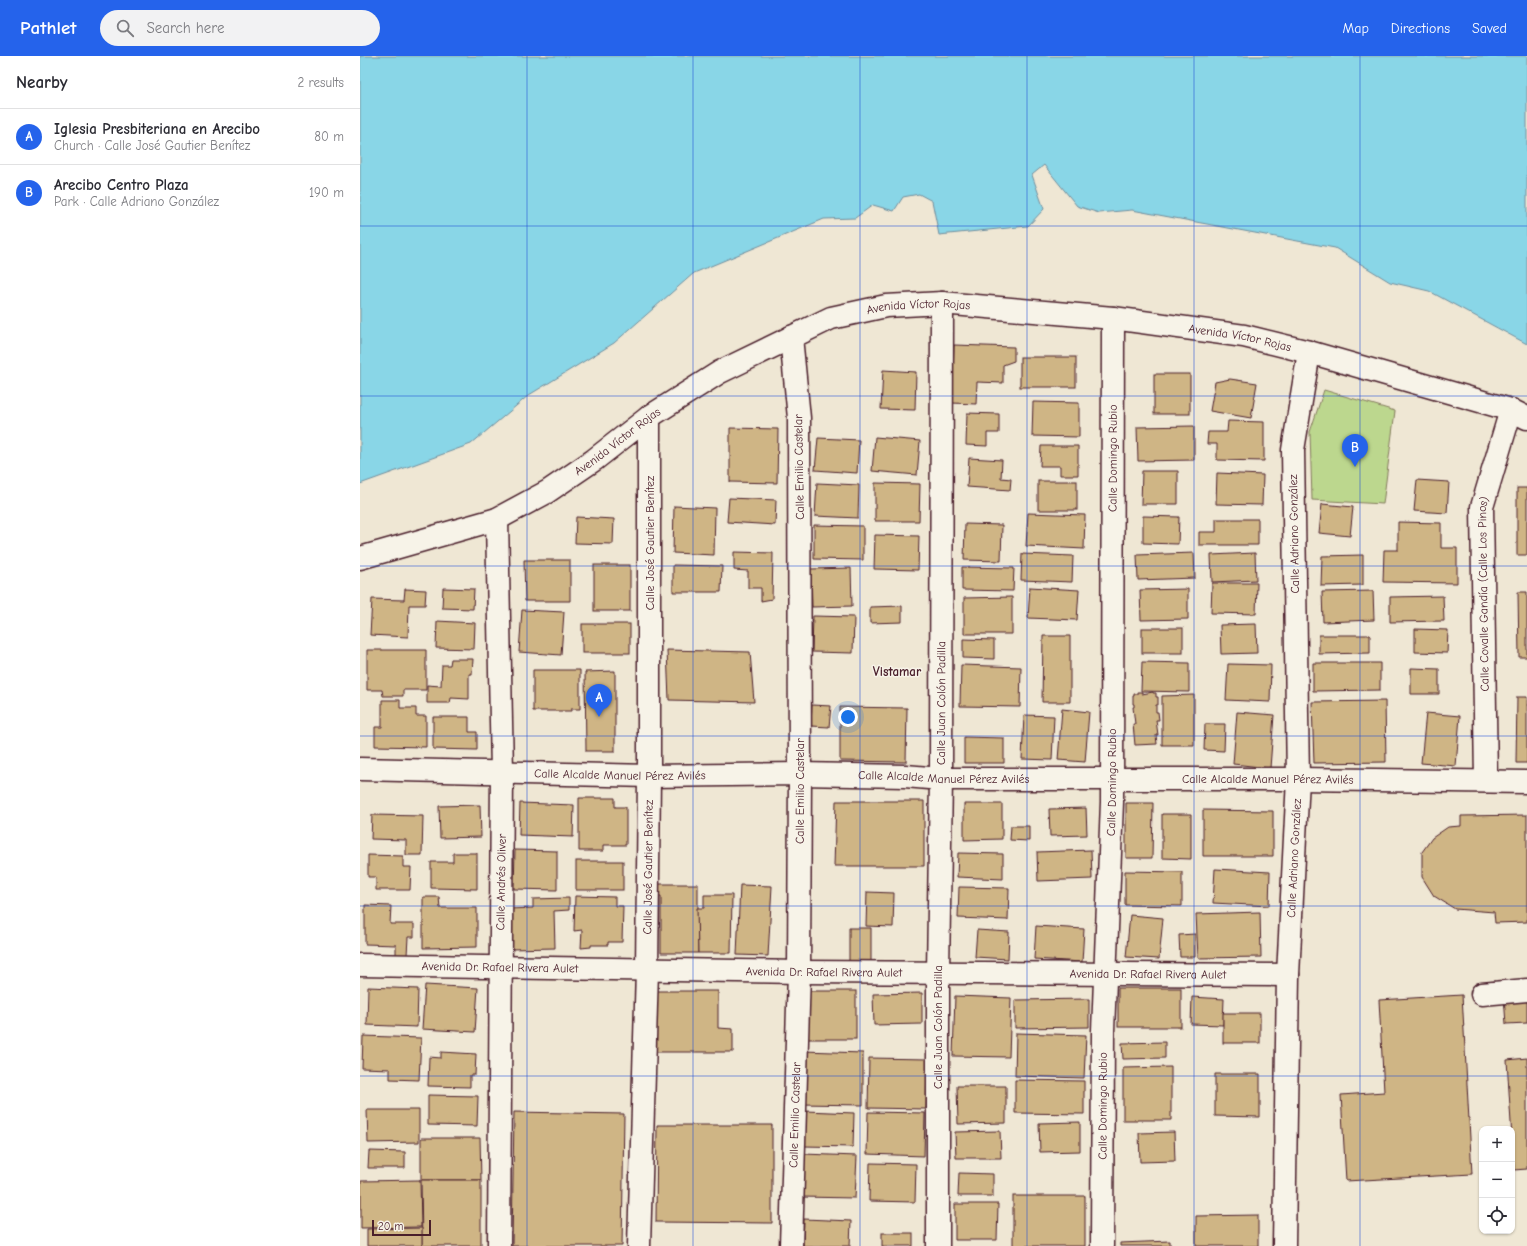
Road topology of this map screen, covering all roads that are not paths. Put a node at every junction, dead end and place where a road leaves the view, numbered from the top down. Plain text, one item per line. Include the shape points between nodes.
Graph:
1 (942, 303) junction
2 (1113, 318) junction
3 (791, 337) junction
4 (1309, 352) junction
5 (1519, 414) edge
6 (649, 416) junction
7 (497, 519) junction
8 (360, 558) edge
9 (360, 769) edge
10 (502, 772) junction
11 (800, 774) junction
12 (649, 776) junction
13 (941, 779) junction
14 (1112, 779) junction
15 (1298, 779) junction
16 (1486, 781) junction
17 (1527, 782) edge
18 (360, 965) edge
19 (500, 967) junction
20 (647, 970) junction
21 (799, 972) junction
22 (938, 972) junction
23 (1104, 974) junction
24 (1288, 975) junction
25 (1527, 990) edge
26 (1482, 994) dead end
27 (498, 1246) edge
28 (639, 1246) edge
29 (791, 1246) edge
30 (938, 1246) edge
31 (1102, 1246) edge
32 (1284, 1246) edge

1 - 2 street, Avenida Víctor Rojas
1 - 3 street, Avenida Víctor Rojas via 886,306 831,318
1 - 13 street, Calle Juan Colón Padilla
2 - 4 street, Avenida Víctor Rojas via 1244,336
2 - 14 street, Calle Domingo Rubio
3 - 6 street, Avenida Víctor Rojas via 720,372
3 - 11 street, Calle Emilio Castelar via 799,418
4 - 5 street, Avenida Víctor Rojas
4 - 15 street, Calle Adriano González via 1293,450
5 - 16 street, Calle Covalle Gandía (Calle Los Pinos) via 1482,507
6 - 7 street, Avenida Víctor Rojas via 594,460 547,492
6 - 12 street, Calle José Gautier Benítez
7 - 8 street, Avenida Víctor Rojas
7 - 10 street, Calle Andrés Oliver
9 - 10 street, Calle Alcalde Manuel Pérez Avilés
10 - 12 street, Calle Alcalde Manuel Pérez Avilés
10 - 19 street, Calle Andrés Oliver
11 - 12 street, Calle Alcalde Manuel Pérez Avilés
11 - 13 street, Calle Alcalde Manuel Pérez Avilés
11 - 21 street, Calle Emilio Castelar
12 - 20 street, Calle José Gautier Benítez
13 - 14 street, Calle Alcalde Manuel Pérez Avilés
13 - 22 street, Calle Juan Colón Padilla
14 - 15 street, Calle Alcalde Manuel Pérez Avilés
14 - 23 street, Calle Domingo Rubio
15 - 16 street, Calle Alcalde Manuel Pérez Avilés
15 - 24 street, Calle Adriano González
16 - 17 street, Calle Alcalde Manuel Pérez Avilés
18 - 19 street, Avenida Dr. Rafael Rivera Aulet
19 - 20 street, Avenida Dr. Rafael Rivera Aulet
19 - 27 street, Calle Andrés Oliver
20 - 21 street, Avenida Dr. Rafael Rivera Aulet
20 - 28 street, Calle José Gautier Benítez
21 - 22 street, Avenida Dr. Rafael Rivera Aulet
21 - 29 street, Calle Emilio Castelar
22 - 23 street, Avenida Dr. Rafael Rivera Aulet
22 - 30 street, Calle Juan Colón Padilla
23 - 24 street, Avenida Dr. Rafael Rivera Aulet
23 - 31 street, Calle Domingo Rubio
24 - 32 street, Calle Adriano González
25 - 26 street

